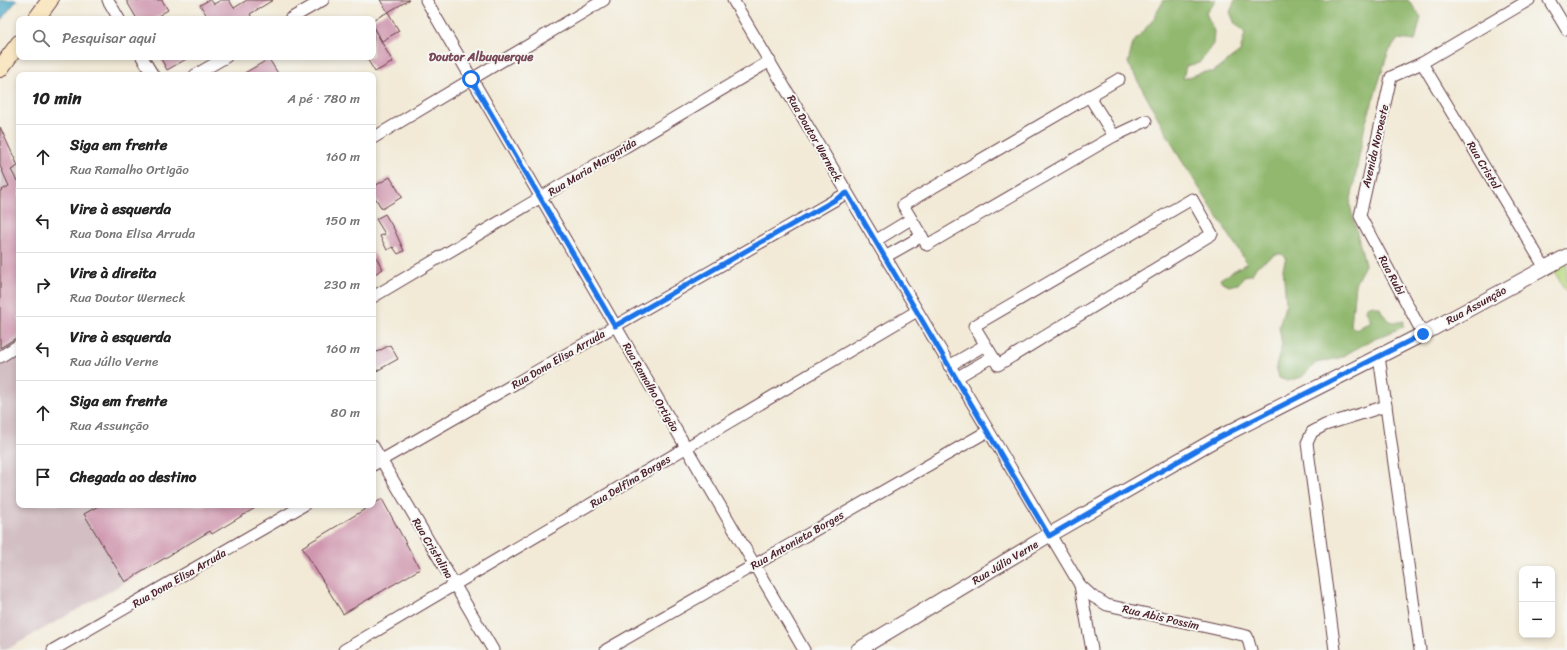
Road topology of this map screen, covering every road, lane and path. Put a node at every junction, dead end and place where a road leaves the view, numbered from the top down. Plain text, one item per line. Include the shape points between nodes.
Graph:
1 (50, 0) edge
2 (108, 0) edge
3 (323, 0) edge
4 (426, 0) edge
5 (604, 0) edge
6 (733, 0) edge
7 (1529, 0) edge
8 (1549, 0) edge
9 (38, 16) edge
10 (117, 16) edge
11 (295, 16) edge
12 (1567, 30) edge
13 (16, 47) edge
14 (144, 60) edge
15 (221, 60) edge
16 (770, 60) junction
17 (1422, 63) junction
18 (0, 69) edge
19 (151, 72) edge
20 (201, 72) edge
21 (471, 79) junction
22 (1119, 79) dead end
23 (1090, 96) junction
24 (1146, 121) dead end
25 (376, 136) edge
26 (1114, 136) junction
27 (847, 193) junction
28 (541, 197) junction
29 (1360, 216) joint
30 (911, 219) junction
31 (922, 236) junction
32 (875, 241) junction
33 (1567, 256) edge
34 (885, 257) junction
35 (1545, 268) junction
36 (376, 295) edge
37 (917, 311) junction
38 (615, 326) junction
39 (1423, 334) junction
40 (985, 345) junction
41 (16, 348) edge
42 (0, 356) edge
43 (1379, 356) junction
44 (992, 357) junction
45 (949, 366) junction
46 (956, 378) junction
47 (1300, 397) joint
48 (1386, 406) junction
49 (988, 432) junction
50 (686, 448) junction
51 (377, 463) edge
52 (299, 508) edge
53 (1049, 536) junction
54 (754, 565) junction
55 (455, 584) junction
56 (1080, 585) junction
57 (53, 650) edge
58 (344, 650) edge
59 (493, 650) edge
60 (606, 650) edge
61 (804, 650) edge
62 (858, 650) edge
63 (1092, 650) edge
64 (1251, 650) edge
65 (1335, 650) edge
66 (1420, 650) edge

1 - 9 main road
2 - 10 street
3 - 11 street
4 - 21 street, Rua Ramalho Ortigão
5 - 21 street
6 - 16 street, Rua Doutor Werneck
7 - 17 street
8 - 12 street
13 - 18 main road
14 - 19 street
15 - 20 street
16 - 27 street, Rua Doutor Werneck
16 - 28 street, Rua Maria Margarida
17 - 29 street, Avenida Noroeste via 1391,77
17 - 35 street, Rua Cristal
21 - 25 street
21 - 28 street, Rua Ramalho Ortigão
22 - 23 street
23 - 26 street
23 - 30 street via 903,205
24 - 26 street
26 - 31 street via 927,245
27 - 32 street, Rua Doutor Werneck
27 - 38 street, Rua Dona Elisa Arruda
28 - 36 street, Rua Maria Margarida
28 - 38 street, Rua Ramalho Ortigão
29 - 39 street, Rua Rubi
30 - 31 street
30 - 32 street
31 - 34 street
32 - 34 street, Rua Doutor Werneck
33 - 35 street, Rua Assunção
34 - 37 street, Rua Doutor Werneck
35 - 39 street, Rua Assunção
37 - 45 street, Rua Doutor Werneck
37 - 50 street, Rua Delfina Borges
38 - 50 street, Rua Ramalho Ortigão
38 - 51 street, Rua Dona Elisa Arruda
39 - 43 street, Rua Assunção
40 - 44 street
40 - 44 street via 974,326 1192,199 1212,234 998,365
40 - 45 street
41 - 42 street
43 - 47 street, Rua Assunção
43 - 48 street
44 - 46 street
45 - 46 street, Rua Doutor Werneck
46 - 49 street, Rua Doutor Werneck
47 - 53 street, Rua Júlio Verne via 1218,438
48 - 65 street via 1325,425 1312,432 1307,443
48 - 66 street
49 - 53 street, Rua Doutor Werneck
49 - 54 street, Rua Antonieta Borges
50 - 54 street, Rua Ramalho Ortigão
50 - 55 street, Rua Delfina Borges
51 - 55 street, Rua Cristalina
52 - 57 street, Rua Dona Elisa Arruda
53 - 56 street, Rua Doutor Werneck
53 - 62 street, Rua Júlio Verne
54 - 60 street, Rua Antonieta Borges
54 - 61 street, Rua Ramalho Ortigão
55 - 58 street, Rua Delfina Borges
55 - 59 street, Rua Cristalina
56 - 63 street
56 - 64 street, Rua Abis Possim via 1107,605 1247,636

